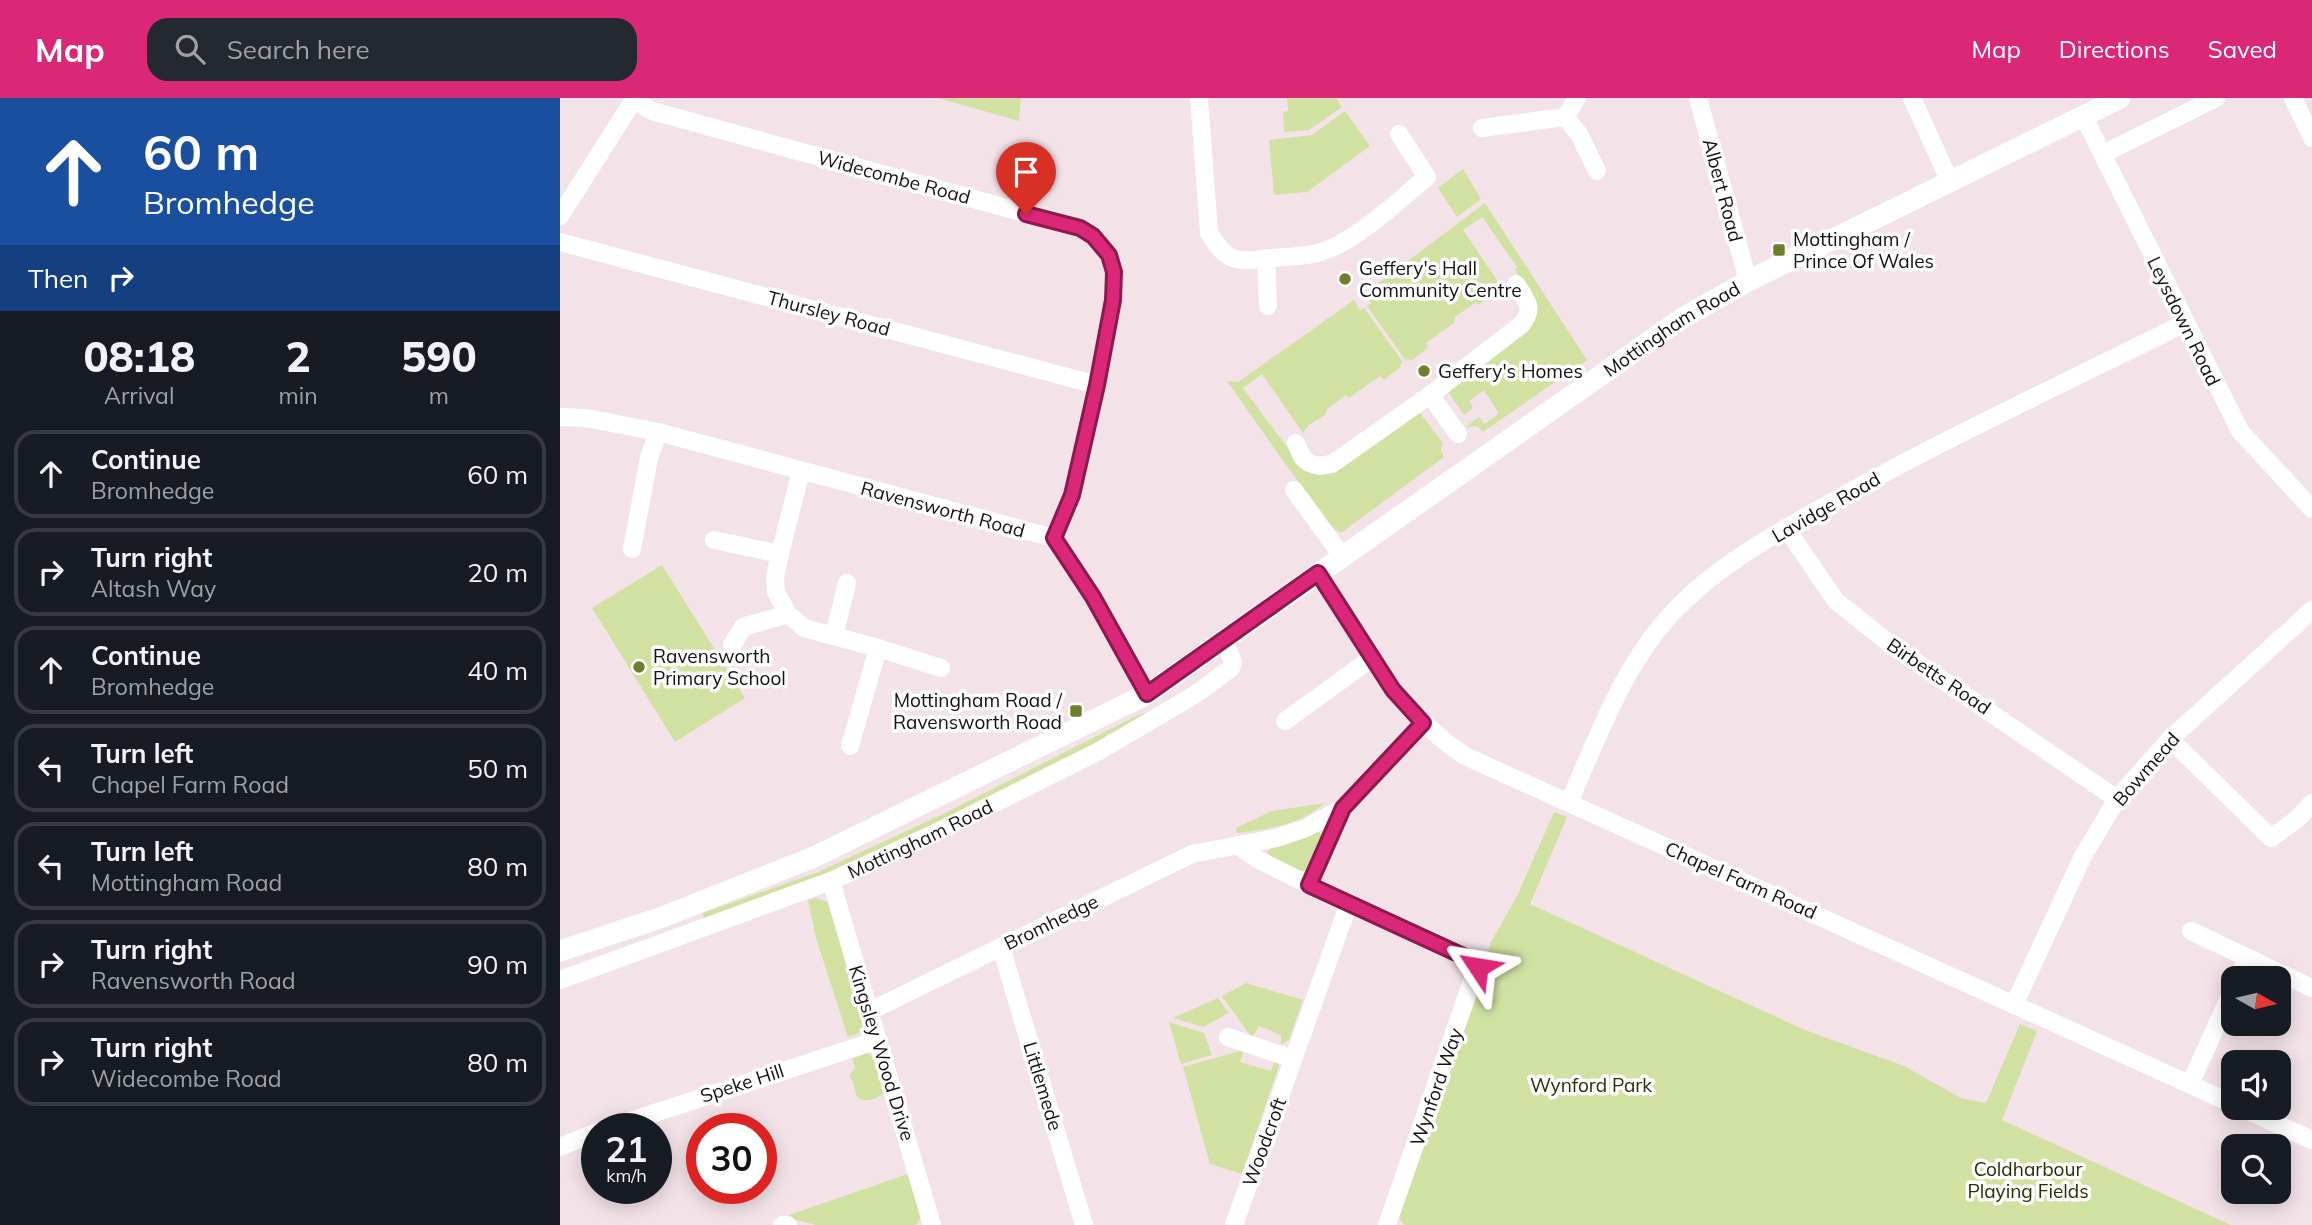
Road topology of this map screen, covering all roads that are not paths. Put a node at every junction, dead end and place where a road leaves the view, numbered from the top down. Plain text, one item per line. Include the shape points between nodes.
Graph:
1 (1199, 98) edge
2 (1577, 98) edge
3 (1698, 98) edge
4 (1912, 98) edge
5 (2120, 98) edge
6 (2216, 98) edge
7 (2293, 98) edge
8 (634, 99) edge
9 (2084, 115) junction
10 (1565, 117) junction
11 (1482, 128) dead end
12 (1399, 134) dead end
13 (2312, 138) edge
14 (2103, 154) junction
15 (1597, 172) dead end
16 (1950, 182) junction
17 (560, 216) edge
18 (560, 242) edge
19 (1266, 258) junction
20 (1748, 281) junction
21 (1517, 284) dead end
22 (1268, 306) dead end
23 (2185, 323) junction
24 (1097, 385) junction
25 (1430, 395) junction
26 (560, 417) edge
27 (658, 432) junction
28 (1458, 434) dead end
29 (1296, 443) dead end
30 (801, 471) junction
31 (1294, 490) dead end
32 (2312, 509) edge
33 (1786, 528) junction
34 (1054, 538) junction
35 (714, 540) dead end
36 (632, 549) dead end
37 (780, 554) junction
38 (1342, 556) junction
39 (1318, 573) junction
40 (847, 583) dead end
41 (2312, 610) edge
42 (788, 614) junction
43 (834, 636) junction
44 (1223, 640) junction
45 (732, 645) dead end
46 (878, 648) junction
47 (1372, 658) junction
48 (941, 668) dead end
49 (1147, 694) junction
50 (1285, 721) dead end
51 (1423, 723) junction
52 (2170, 739) junction
53 (850, 746) dead end
54 (2117, 799) junction
55 (1569, 802) junction
56 (2312, 803) edge
57 (1343, 808) junction
58 (1237, 845) junction
59 (831, 881) junction
60 (1309, 885) junction
61 (1349, 903) junction
62 (2191, 931) dead end
63 (1001, 947) junction
64 (560, 951) edge
65 (2247, 958) junction
66 (2243, 966) edge
67 (560, 980) edge
68 (2312, 988) edge
69 (2014, 1005) junction
70 (870, 1011) junction
71 (2221, 1016) edge
72 (1228, 1037) dead end
73 (878, 1040) junction
74 (1293, 1059) junction
75 (2190, 1084) junction
76 (2221, 1098) edge
77 (652, 1113) edge
78 (2268, 1120) edge
79 (581, 1138) edge
80 (2312, 1140) edge
81 (560, 1147) edge
82 (1391, 1223) edge
83 (782, 1225) edge
84 (788, 1225) edge
85 (932, 1225) edge
86 (1084, 1225) edge
87 (1234, 1225) edge

1 - 19 street via 1209,233 1226,256
2 - 10 street
3 - 20 street, Albert Road
4 - 16 street
5 - 9 main road, Mottingham Road
6 - 14 street
7 - 13 street
8 - 17 street
8 - 24 street, Widecombe Road via 652,111 1087,232 1105,248 1114,272
9 - 14 street, Leysdown Road
9 - 16 main road, Mottingham Road
10 - 11 street
10 - 15 street via 1579,134
12 - 19 street via 1427,177 1363,228 1321,252
14 - 23 street, Leysdown Road
16 - 20 main road, Mottingham Road
18 - 24 street, Thursley Road
19 - 22 street
20 - 38 main road, Mottingham Road via 1681,319
21 - 25 street via 1530,307 1525,321
23 - 32 street, Leysdown Road via 2240,431
23 - 33 street, Lavidge Road via 1872,479
24 - 34 street, Widecombe Road via 1072,495
25 - 28 street
25 - 29 street via 1332,464 1308,463
26 - 27 street, Ravensworth Road
27 - 30 street, Ravensworth Road
27 - 36 street
30 - 34 street, Ravensworth Road
30 - 37 street
31 - 38 street
33 - 54 street, Birbetts Road via 1836,601 1894,647
33 - 55 street, Lavidge Road via 1714,576 1677,608 1647,645 1626,676
34 - 49 street
35 - 37 street
37 - 42 street via 776,592
38 - 39 main road, Mottingham Road
39 - 44 main road, Mottingham Road
39 - 47 street, Chapel Farm Road
40 - 43 street
41 - 52 street, Bowmead
42 - 43 street via 812,632
42 - 45 street via 743,627
43 - 46 street
44 - 49 main road, Mottingham Road
44 - 59 street, Mottingham Road via 1233,661 1231,668 1196,694 1099,751
46 - 48 street
46 - 53 street
47 - 50 street
47 - 51 street, Chapel Farm Road
49 - 64 main road, Mottingham Road via 814,856 660,918
51 - 55 street, Chapel Farm Road via 1465,755
51 - 57 street, Bromhedge
52 - 54 street, Bowmead
52 - 56 street via 2271,838
54 - 69 street, Bowmead via 2083,856
55 - 69 street, Chapel Farm Road
57 - 58 street, Bromhedge via 1300,831
57 - 60 street
58 - 60 street
58 - 63 street, Bromhedge via 1192,854
59 - 67 street, Mottingham Road
59 - 70 street, Kingsley Wood Drive
60 - 61 street
61 - 74 street, Woodcroft
61 - 82 street, Wynford Way via 1476,962 1478,967
62 - 65 street
63 - 70 street, Bromhedge
63 - 86 street, Littlemede
65 - 66 street
65 - 68 street
69 - 75 street, Chapel Farm Road
70 - 73 street, Kingsley Wood Drive
71 - 75 street
72 - 74 street
73 - 77 street, Speke Hill
73 - 85 street, Kingsley Wood Drive
74 - 87 street, Woodcroft
75 - 76 street, Chapel Farm Road
78 - 80 street
79 - 81 street
83 - 84 street

